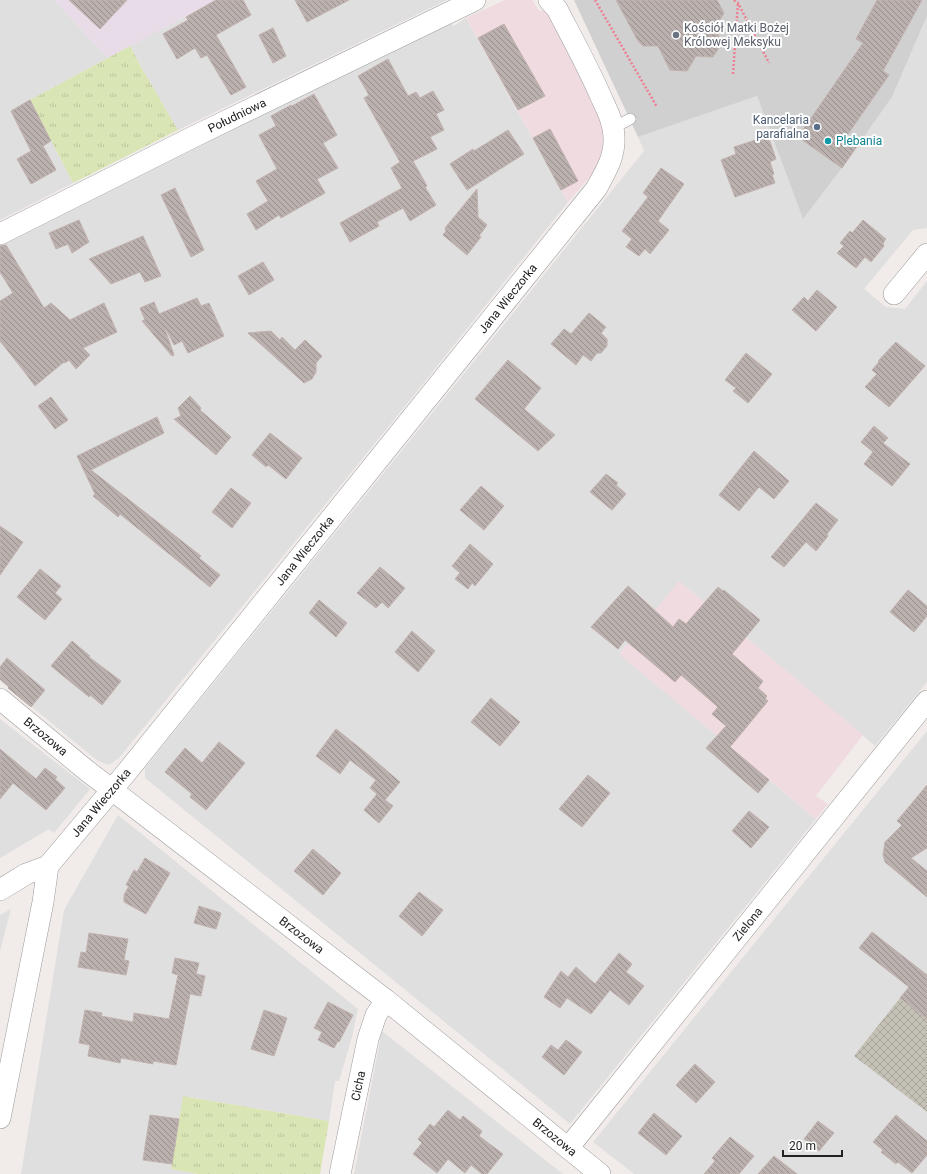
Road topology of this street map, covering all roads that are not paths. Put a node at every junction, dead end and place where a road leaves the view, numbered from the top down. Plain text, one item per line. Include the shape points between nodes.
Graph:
1 (475, 0) edge
2 (554, 3) edge
3 (0, 234) edge
4 (927, 254) edge
5 (894, 294) dead end
6 (0, 699) edge
7 (927, 701) edge
8 (113, 789) junction
9 (48, 866) junction
10 (0, 890) edge
11 (386, 1000) junction
12 (0, 1118) edge
13 (568, 1148) junction
14 (340, 1174) edge
15 (600, 1174) edge

1 - 3 street, Południowa
2 - 8 street, Jana Wieczorka via 592,76 622,124 614,139 611,161 596,189
4 - 5 street
6 - 8 street, Brzozowa
7 - 13 street, Zielona
8 - 9 street, Jana Wieczorka
8 - 11 street, Brzozowa
9 - 10 street via 26,874
9 - 12 street
11 - 13 street, Brzozowa
11 - 14 street, Cicha via 376,1015 368,1039
13 - 15 street, Brzozowa

